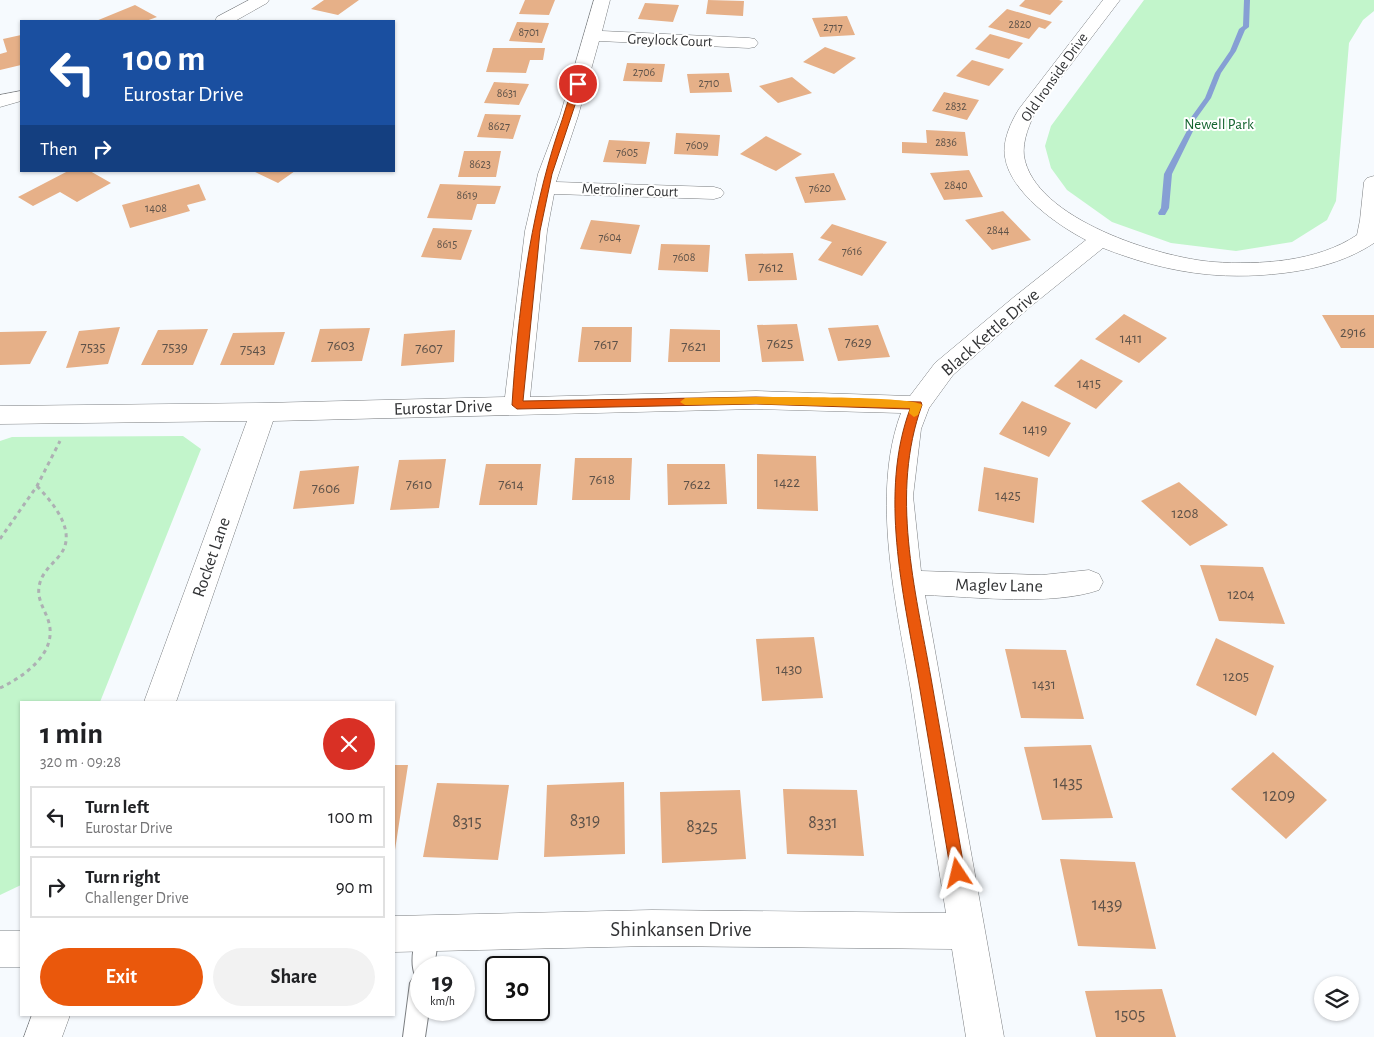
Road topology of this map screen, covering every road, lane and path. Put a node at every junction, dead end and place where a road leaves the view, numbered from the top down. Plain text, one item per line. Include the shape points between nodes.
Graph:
1 (261, 0) edge
2 (602, 0) edge
3 (1112, 0) edge
4 (225, 20) edge
5 (592, 36) junction
6 (749, 43) dead end
7 (20, 96) edge
8 (0, 101) edge
9 (1374, 182) edge
10 (545, 188) junction
11 (714, 193) dead end
12 (1370, 239) edge
13 (1100, 240) junction
14 (517, 405) junction
15 (917, 405) junction
16 (263, 412) junction
17 (0, 415) edge
18 (62, 438) dead end
19 (37, 486) junction
20 (0, 539) edge
21 (1089, 582) dead end
22 (908, 583) junction
23 (0, 688) edge
24 (160, 701) edge
25 (968, 931) junction
26 (411, 933) edge
27 (0, 949) edge
28 (20, 949) edge
29 (420, 956) edge
30 (51, 1016) edge
31 (416, 1021) edge
32 (43, 1037) edge
33 (414, 1037) edge
34 (985, 1037) edge

1 - 4 street
2 - 5 street
3 - 13 street, Old Ironside Drive via 1082,35 1024,117 1014,153 1024,178 1042,201
5 - 6 street, Greylock Court
5 - 10 street
7 - 8 street
9 - 12 street, Old Ironside Drive
10 - 11 street, Metroliner Court
10 - 14 street via 536,231
12 - 13 street, Old Ironside Drive via 1316,261 1235,270 1148,257
13 - 15 street, Black Kettle Drive via 944,369
14 - 15 street, Eurostar Drive via 756,400
14 - 16 street, Eurostar Drive
15 - 22 street, Black Kettle Drive via 908,429 900,496
16 - 17 street, Eurostar Drive
16 - 24 street, Rocket Lane
18 - 19 path
19 - 20 path
19 - 23 path via 56,509 68,541 40,580 39,592 50,628 49,640 29,671
21 - 22 street, Maglev Lane via 1042,587
22 - 25 street, Black Kettle Drive
25 - 26 street, Shinkansen Drive via 652,928
25 - 34 street, Black Kettle Drive
26 - 29 lane
27 - 28 street
30 - 32 street
31 - 33 lane

